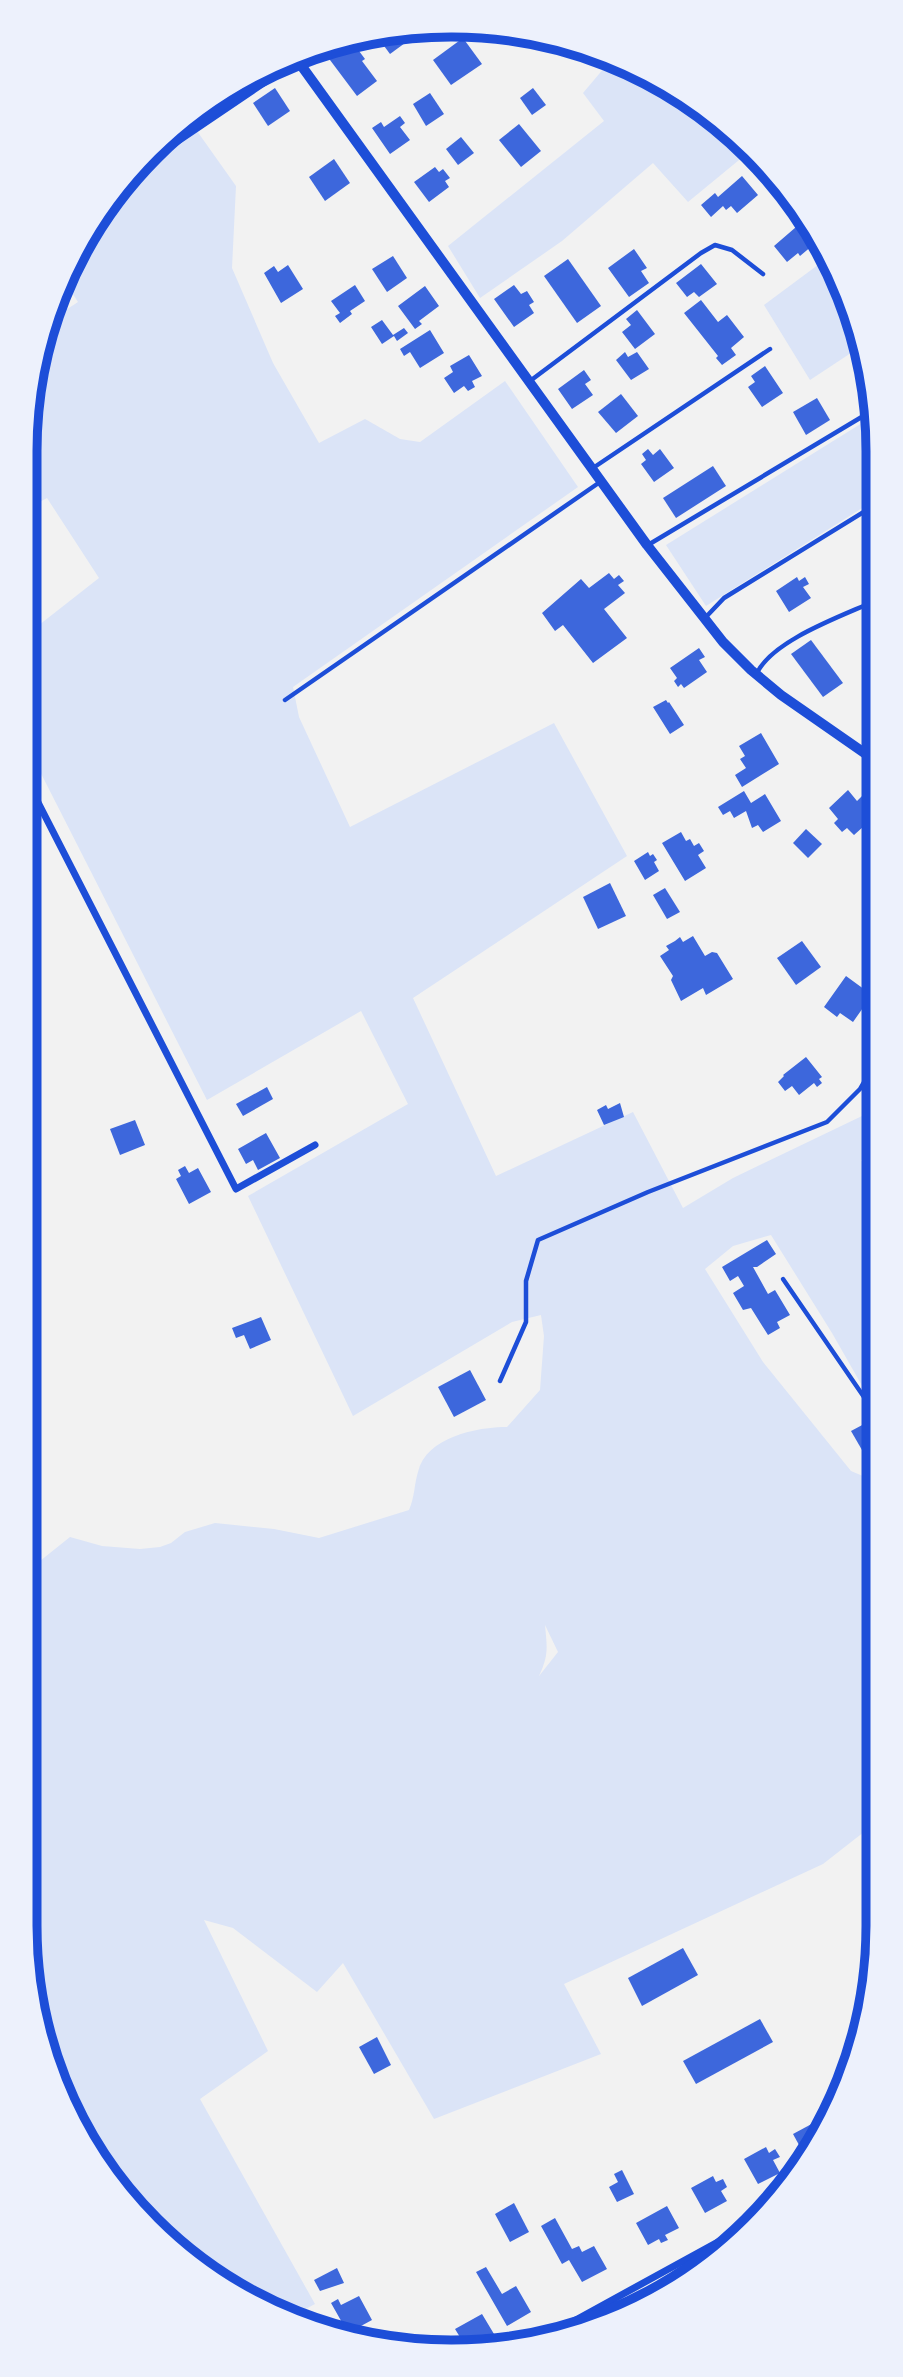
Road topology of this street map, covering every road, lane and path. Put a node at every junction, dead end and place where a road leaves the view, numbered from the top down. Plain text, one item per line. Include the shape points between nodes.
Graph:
1 (301, 65) edge
2 (275, 77) edge
3 (176, 144) dead end
4 (763, 274) dead end
5 (770, 349) dead end
6 (529, 382) junction
7 (864, 415) edge
8 (592, 469) junction
9 (601, 481) junction
10 (866, 511) edge
11 (648, 545) junction
12 (866, 605) edge
13 (704, 618) junction
14 (756, 674) junction
15 (285, 700) dead end
16 (866, 754) edge
17 (37, 800) edge
18 (866, 1078) edge
19 (315, 1145) dead end
20 (783, 1279) dead end
21 (500, 1381) dead end
22 (866, 1400) edge
23 (722, 2240) edge
24 (572, 2322) edge

1 - 6 street
2 - 3 lane
4 - 6 lane via 732,250 715,245
5 - 8 lane
6 - 8 street
7 - 11 lane
8 - 9 street
9 - 11 street
9 - 15 lane
10 - 13 lane via 724,598
11 - 13 street
12 - 14 lane via 801,635 763,661
13 - 14 street
14 - 16 street
17 - 19 street via 236,1189
18 - 21 lane via 827,1122 538,1240 526,1281 526,1322
20 - 22 lane
23 - 24 street

